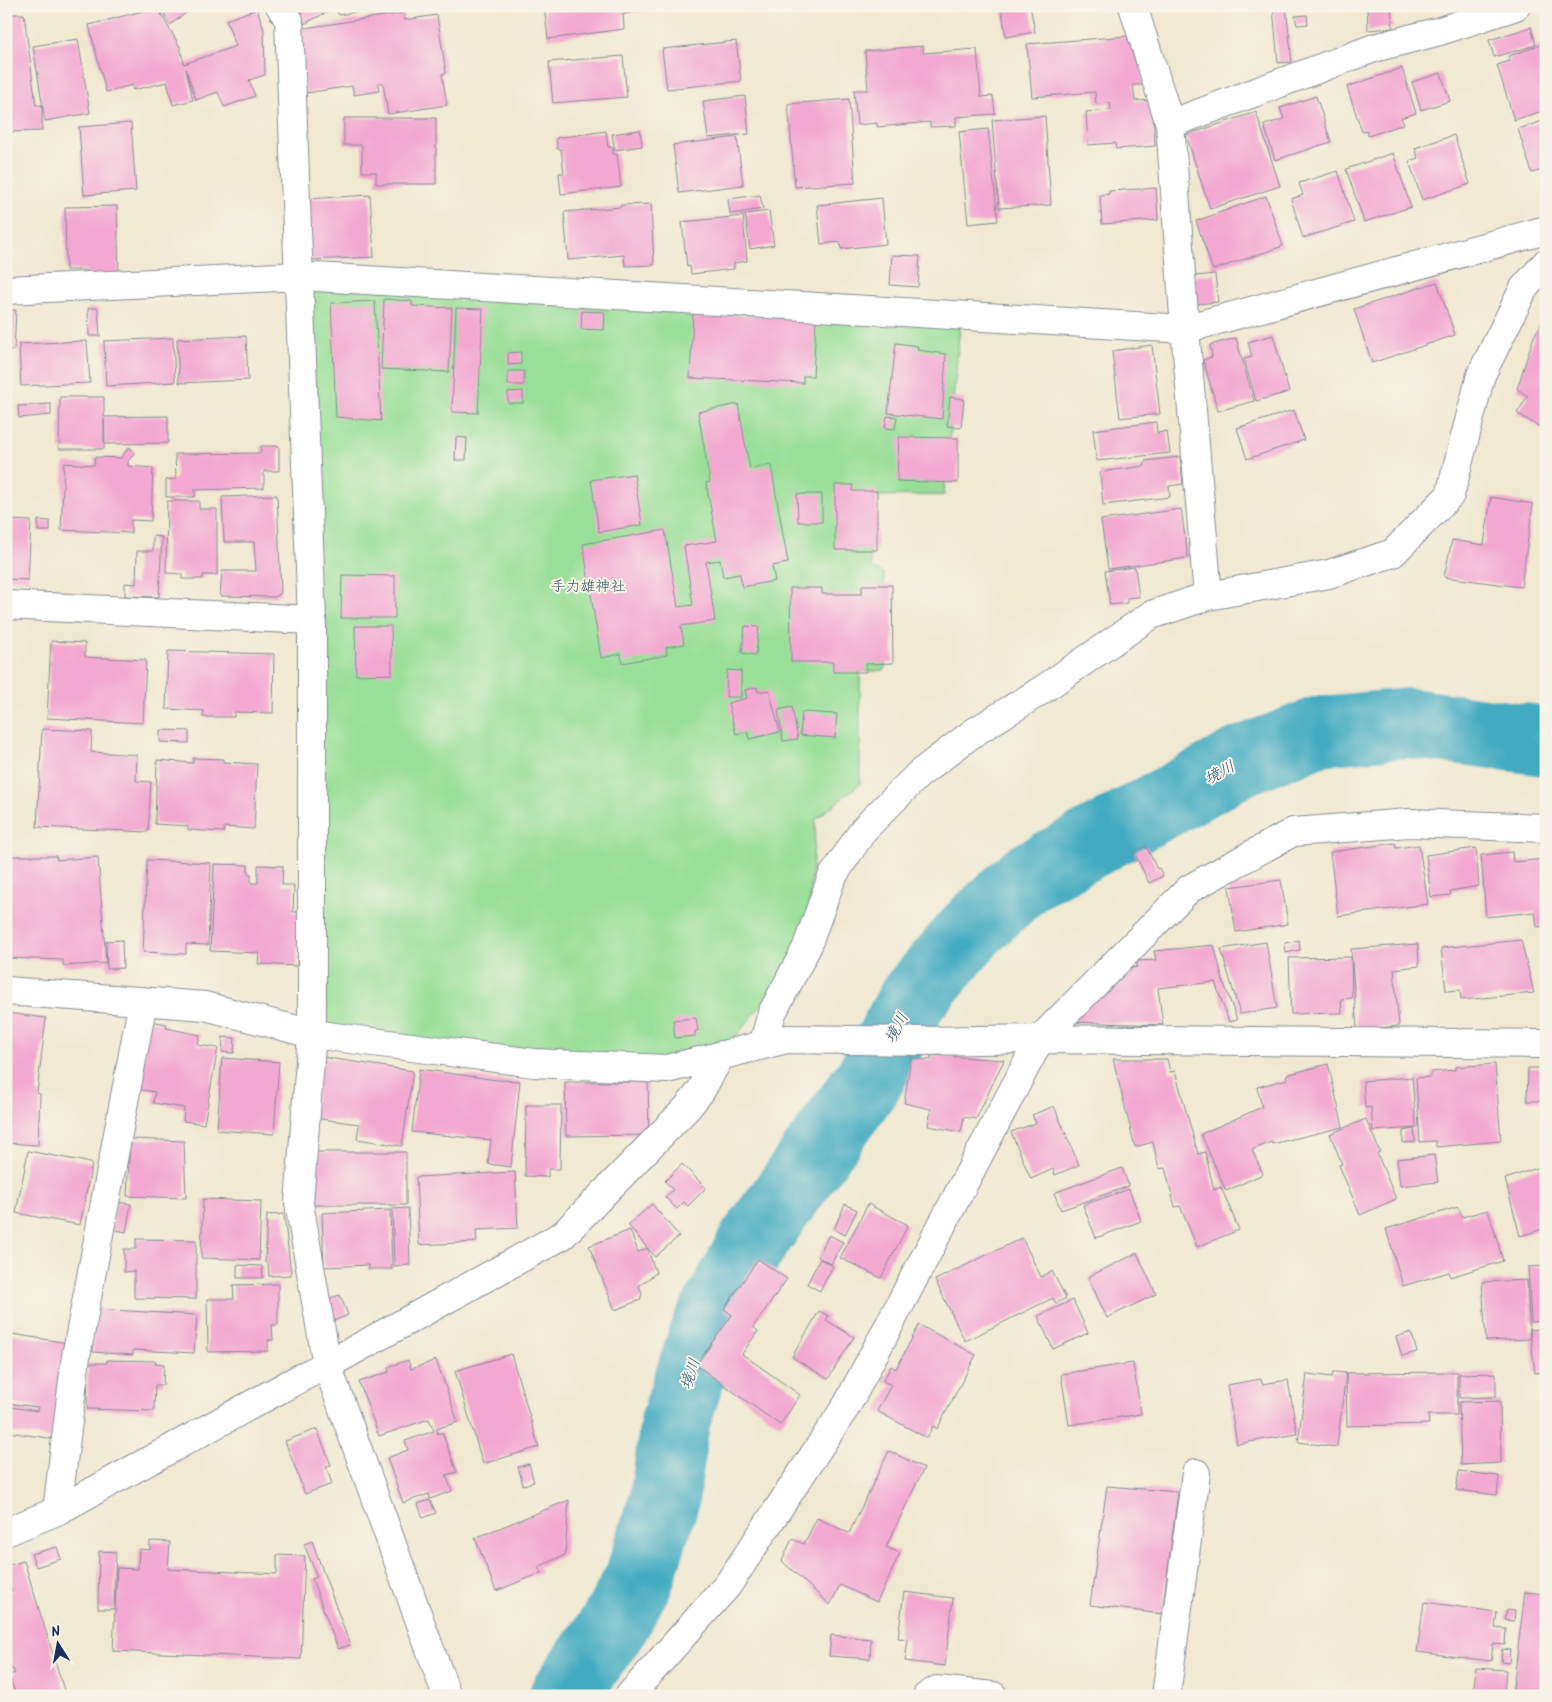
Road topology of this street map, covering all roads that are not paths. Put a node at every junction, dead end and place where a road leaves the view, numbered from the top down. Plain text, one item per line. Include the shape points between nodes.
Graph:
1 (280, 6) edge
2 (1132, 6) edge
3 (1516, 6) edge
4 (1170, 124) junction
5 (1546, 230) edge
6 (1546, 263) edge
7 (299, 276) junction
8 (6, 290) edge
9 (1186, 329) junction
10 (1208, 596) junction
11 (6, 605) edge
12 (312, 620) junction
13 (1546, 828) edge
14 (6, 991) edge
15 (143, 1001) junction
16 (312, 1034) junction
17 (1040, 1039) junction
18 (775, 1042) junction
19 (1546, 1044) edge
20 (721, 1056) junction
21 (327, 1366) junction
22 (1196, 1473) dead end
23 (56, 1512) junction
24 (6, 1532) edge
25 (445, 1691) edge
26 (629, 1696) edge
27 (928, 1696) edge
28 (993, 1696) edge
29 (1166, 1696) edge

1 - 7 street via 289,20
2 - 4 street
3 - 4 street via 1374,48
4 - 9 street
5 - 9 street
6 - 10 street via 1524,288 1481,375 1450,495 1393,553 1329,574
7 - 8 street
7 - 9 street
7 - 12 street
9 - 10 street
10 - 18 street via 1151,615 973,733 919,774 864,829 832,877 806,949 772,1013
11 - 12 street
12 - 16 street
13 - 17 street via 1409,823 1293,832 1189,890
14 - 15 street
15 - 16 street via 205,1006
15 - 23 street via 76,1356
16 - 20 street via 534,1063 667,1069
16 - 21 street via 299,1203
17 - 18 street
17 - 19 street
17 - 26 street via 847,1404 727,1586
18 - 20 street
20 - 21 street via 687,1108 563,1235
21 - 23 street
21 - 25 street
22 - 29 street
23 - 24 street
27 - 28 street via 937,1690

